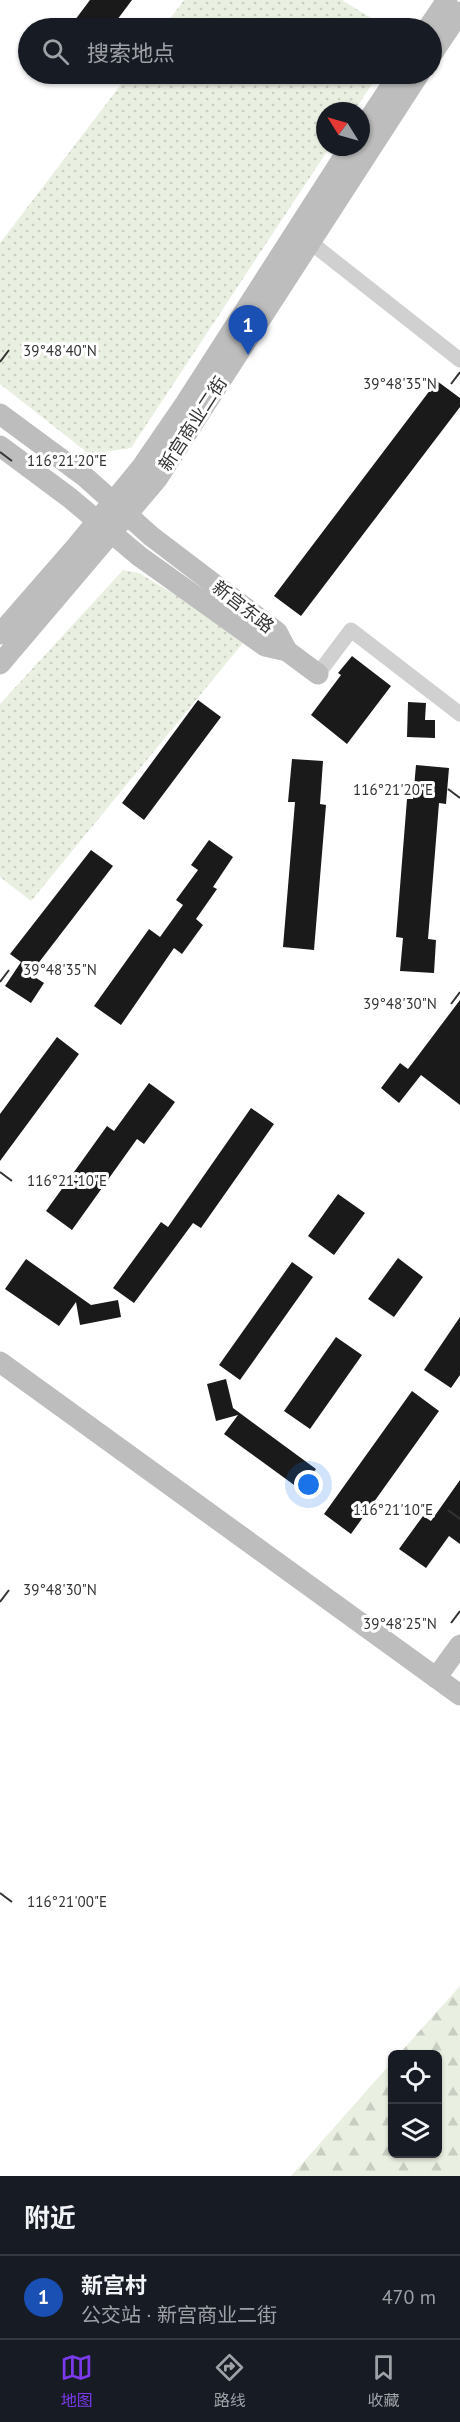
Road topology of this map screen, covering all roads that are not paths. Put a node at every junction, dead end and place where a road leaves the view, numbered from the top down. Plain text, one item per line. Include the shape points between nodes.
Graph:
1 (447, 0) edge
2 (460, 12) edge
3 (435, 18) edge
4 (442, 39) edge
5 (392, 84) edge
6 (412, 84) edge
7 (370, 117) edge
8 (344, 156) edge
9 (310, 242) junction
10 (460, 360) edge
11 (0, 414) edge
12 (0, 446) edge
13 (120, 508) junction
14 (104, 527) junction
15 (0, 634) edge
16 (287, 651) junction
17 (0, 664) edge
18 (318, 674) joint
19 (460, 714) edge
20 (0, 1362) edge
21 (460, 1645) edge
22 (436, 1678) junction
23 (460, 1695) edge

1 - 3 street
2 - 4 street
5 - 7 street
6 - 9 street, 新宫商业二街
8 - 13 street, 新宫商业二街 via 141,468
9 - 10 street
9 - 13 street, 新宫商业二街 via 156,479
11 - 13 street, 新宫东路
12 - 14 street, 新宫东路
13 - 14 street, 新宫商业二街
13 - 16 street, 新宫东路 via 277,632
14 - 15 street, 新宫商业二街
14 - 16 street, 新宫东路 via 265,646
14 - 17 street, 新宫商业二街
16 - 18 street
18 - 19 street via 351,630
20 - 22 street
21 - 22 street
22 - 23 street

